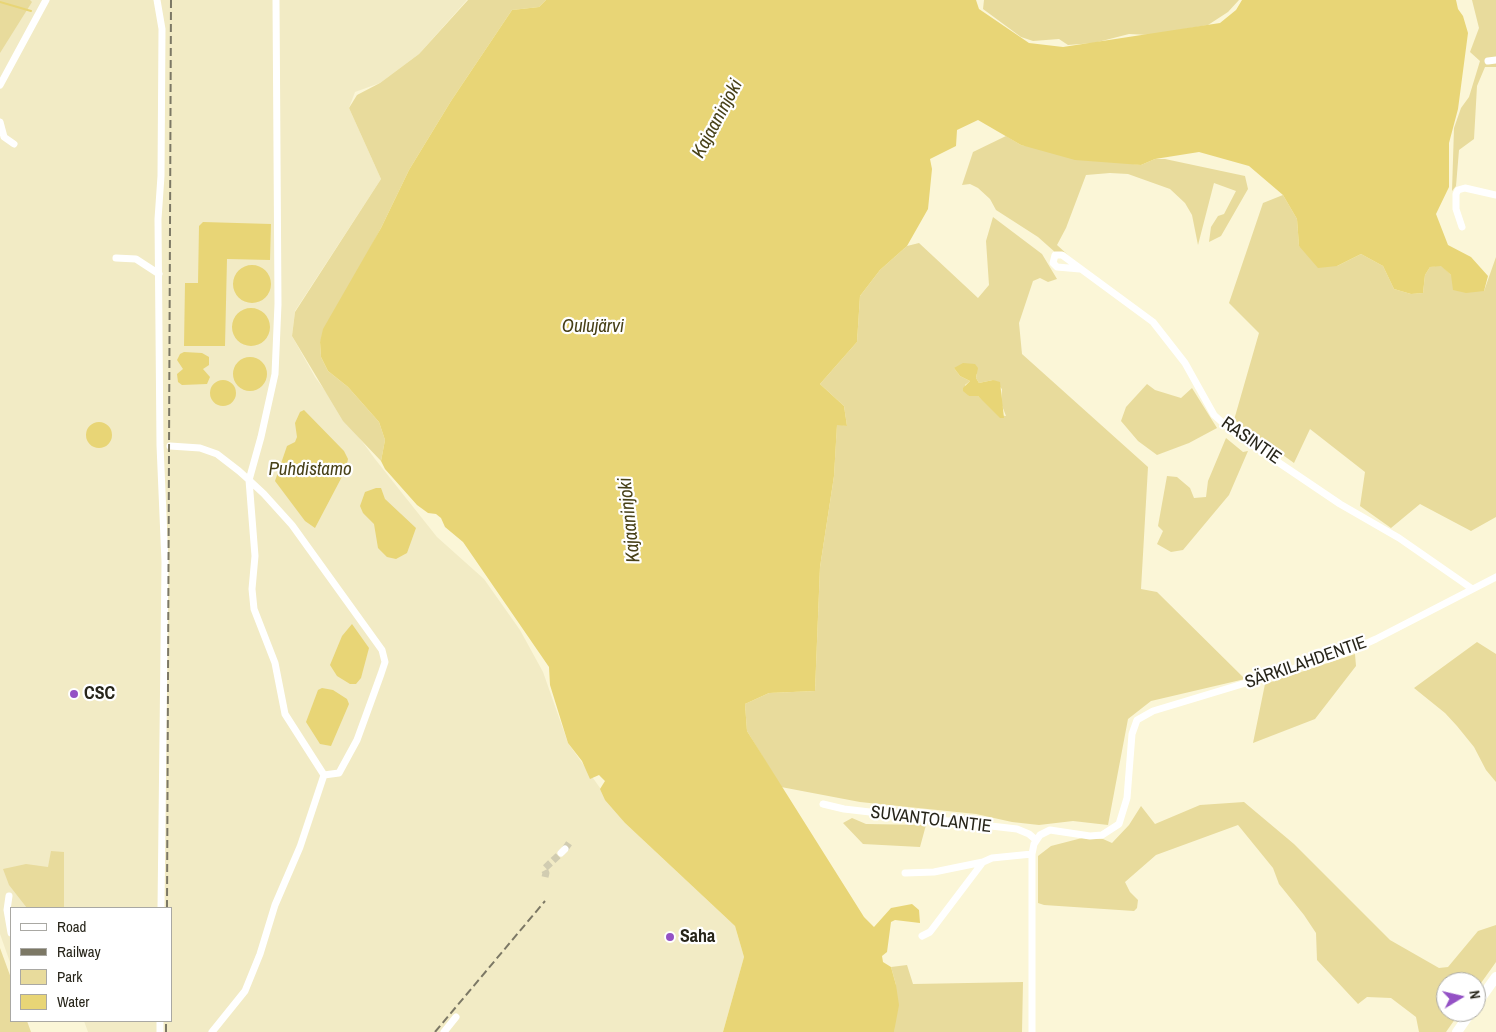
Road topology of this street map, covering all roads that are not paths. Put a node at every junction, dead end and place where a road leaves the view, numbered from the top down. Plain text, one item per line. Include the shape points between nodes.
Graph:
1 (157, 0) edge
2 (276, 0) edge
3 (44, 1) edge
4 (1496, 60) edge
5 (1488, 61) dead end
6 (0, 85) edge
7 (0, 122) edge
8 (14, 144) dead end
9 (1496, 195) edge
10 (1462, 227) dead end
11 (116, 258) dead end
12 (1080, 269) junction
13 (160, 274) junction
14 (170, 446) dead end
15 (248, 480) junction
16 (1496, 577) edge
17 (1470, 588) junction
18 (324, 776) junction
19 (823, 804) dead end
20 (1036, 840) junction
21 (1032, 854) junction
22 (983, 862) junction
23 (905, 873) dead end
24 (9, 896) dead end
25 (162, 907) edge
26 (10, 928) edge
27 (922, 936) dead end
28 (1496, 977) edge
29 (1486, 991) edge
30 (456, 1017) dead end
31 (212, 1032) edge
32 (444, 1032) edge
33 (1032, 1032) edge

1 - 13 street via 162,29
2 - 15 street via 278,304 275,374
3 - 6 street
4 - 5 street
7 - 8 street via 4,137
9 - 10 street via 1465,188 1458,190 1456,209
11 - 13 street via 136,259
12 - 12 street, RASINTIE via 1066,257 1055,255 1053,263 1061,269
12 - 17 street, RASINTIE via 1153,322 1185,363 1214,415 1232,431 1340,504 1399,538
13 - 25 street via 160,445 165,552
14 - 15 street via 200,448 216,454
15 - 18 street via 255,556 254,609 274,663 285,714
15 - 18 street via 292,525 384,655 385,662 357,740 339,773
16 - 17 street, SÄRKILAHDENTIE
17 - 20 street, SÄRKILAHDENTIE via 1345,653 1153,711 1137,720 1132,734 1127,798 1119,824 1102,835 1050,830 1040,834
18 - 31 street via 245,991
19 - 20 street, SUVANTOLANTIE via 1017,830 1030,834
20 - 21 street
21 - 22 street
21 - 33 street
22 - 23 street via 934,872
22 - 27 street via 930,932
24 - 26 street via 6,910
28 - 29 street
30 - 32 street

